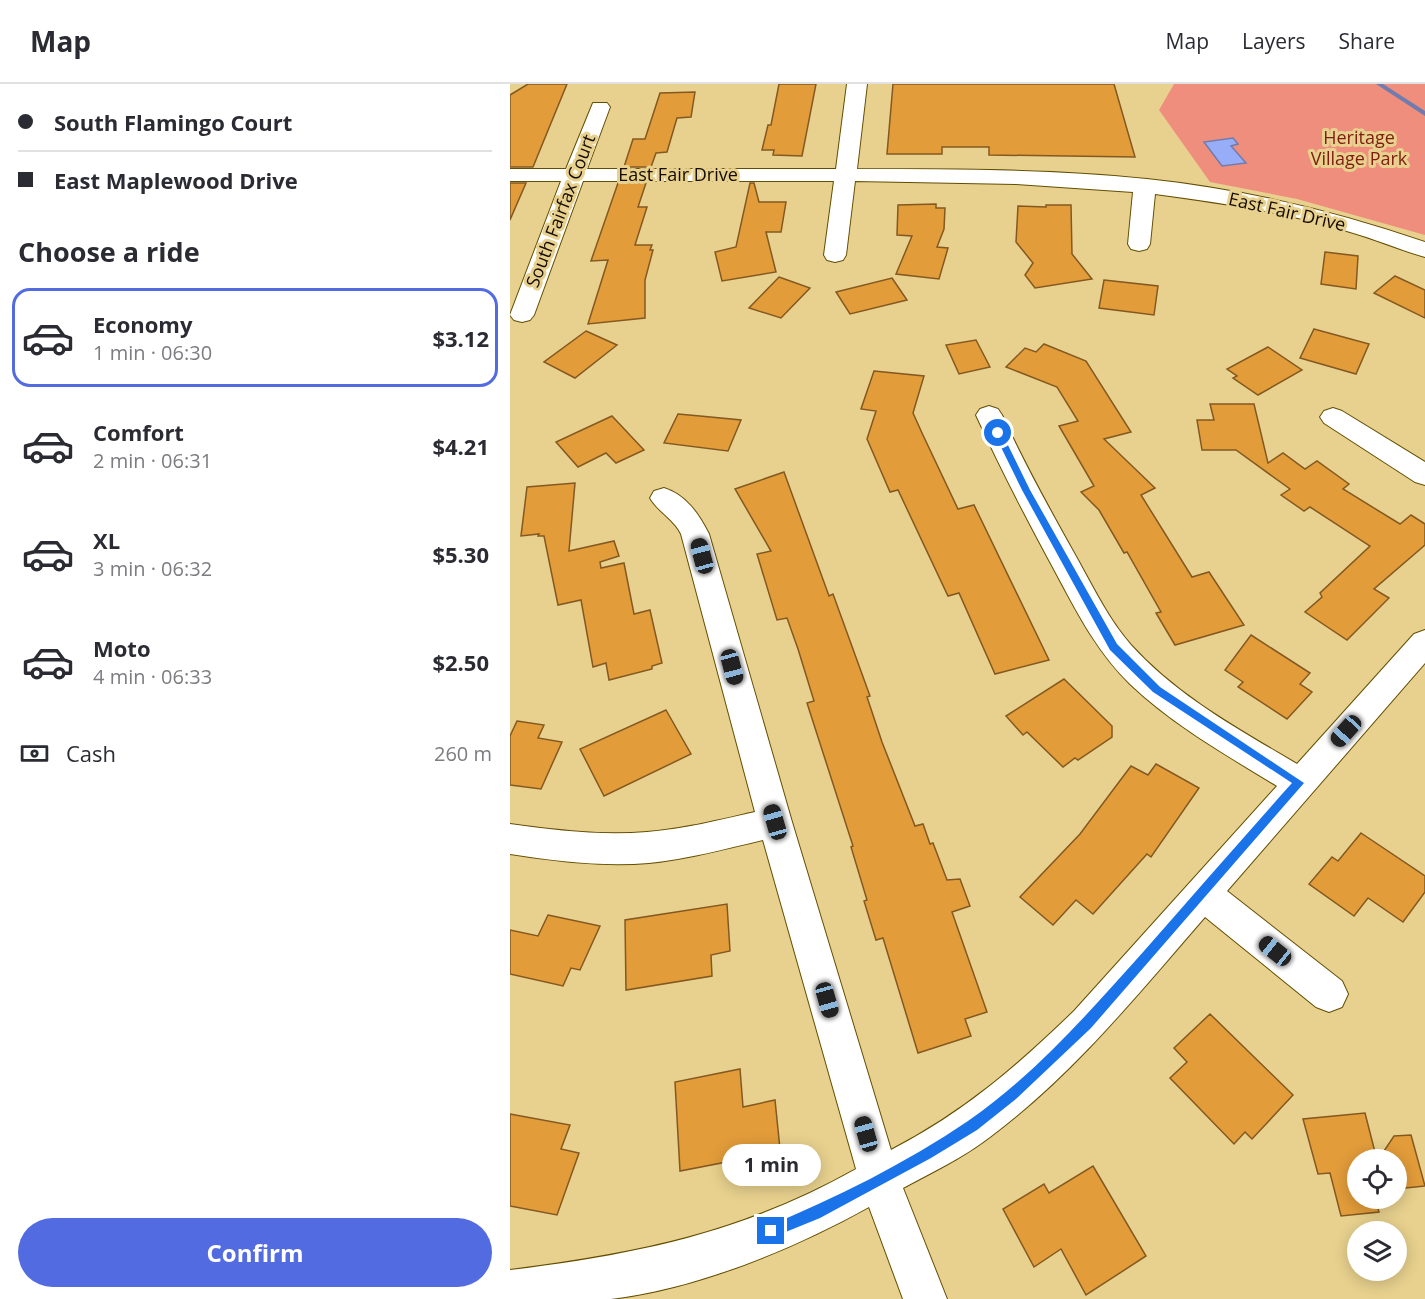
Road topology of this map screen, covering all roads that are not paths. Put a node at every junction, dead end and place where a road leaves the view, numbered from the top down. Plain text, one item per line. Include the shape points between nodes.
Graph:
1 (856, 84) edge
2 (600, 107) dead end
3 (510, 175) edge
4 (574, 175) junction
5 (846, 175) junction
6 (1145, 185) junction
7 (1139, 244) dead end
8 (1425, 250) edge
9 (835, 255) dead end
10 (522, 315) dead end
11 (989, 414) dead end
12 (1333, 417) dead end
13 (1425, 475) edge
14 (664, 498) dead end
15 (1424, 644) edge
16 (1299, 783) junction
17 (775, 822) junction
18 (510, 839) edge
19 (1203, 893) junction
20 (1329, 994) dead end
21 (879, 1179) junction
22 (510, 1292) edge
23 (925, 1299) edge

1 - 5 street
2 - 4 street, South Fairfax Court
3 - 4 street, East Fair Drive
4 - 5 street, East Fair Drive
4 - 10 street, South Fairfax Court
5 - 6 street, East Fair Drive via 1017,177
5 - 9 street
6 - 7 street
6 - 8 street, East Fair Drive via 1271,206
11 - 16 street via 1021,481 1114,647 1156,690
12 - 13 street
14 - 17 street via 680,509 696,534
15 - 16 street
16 - 19 street
17 - 18 street via 666,846 628,849
17 - 21 street
19 - 20 street
19 - 21 street via 1087,1024 1012,1095 973,1125
21 - 22 street via 815,1214 688,1261 618,1277
21 - 23 street

